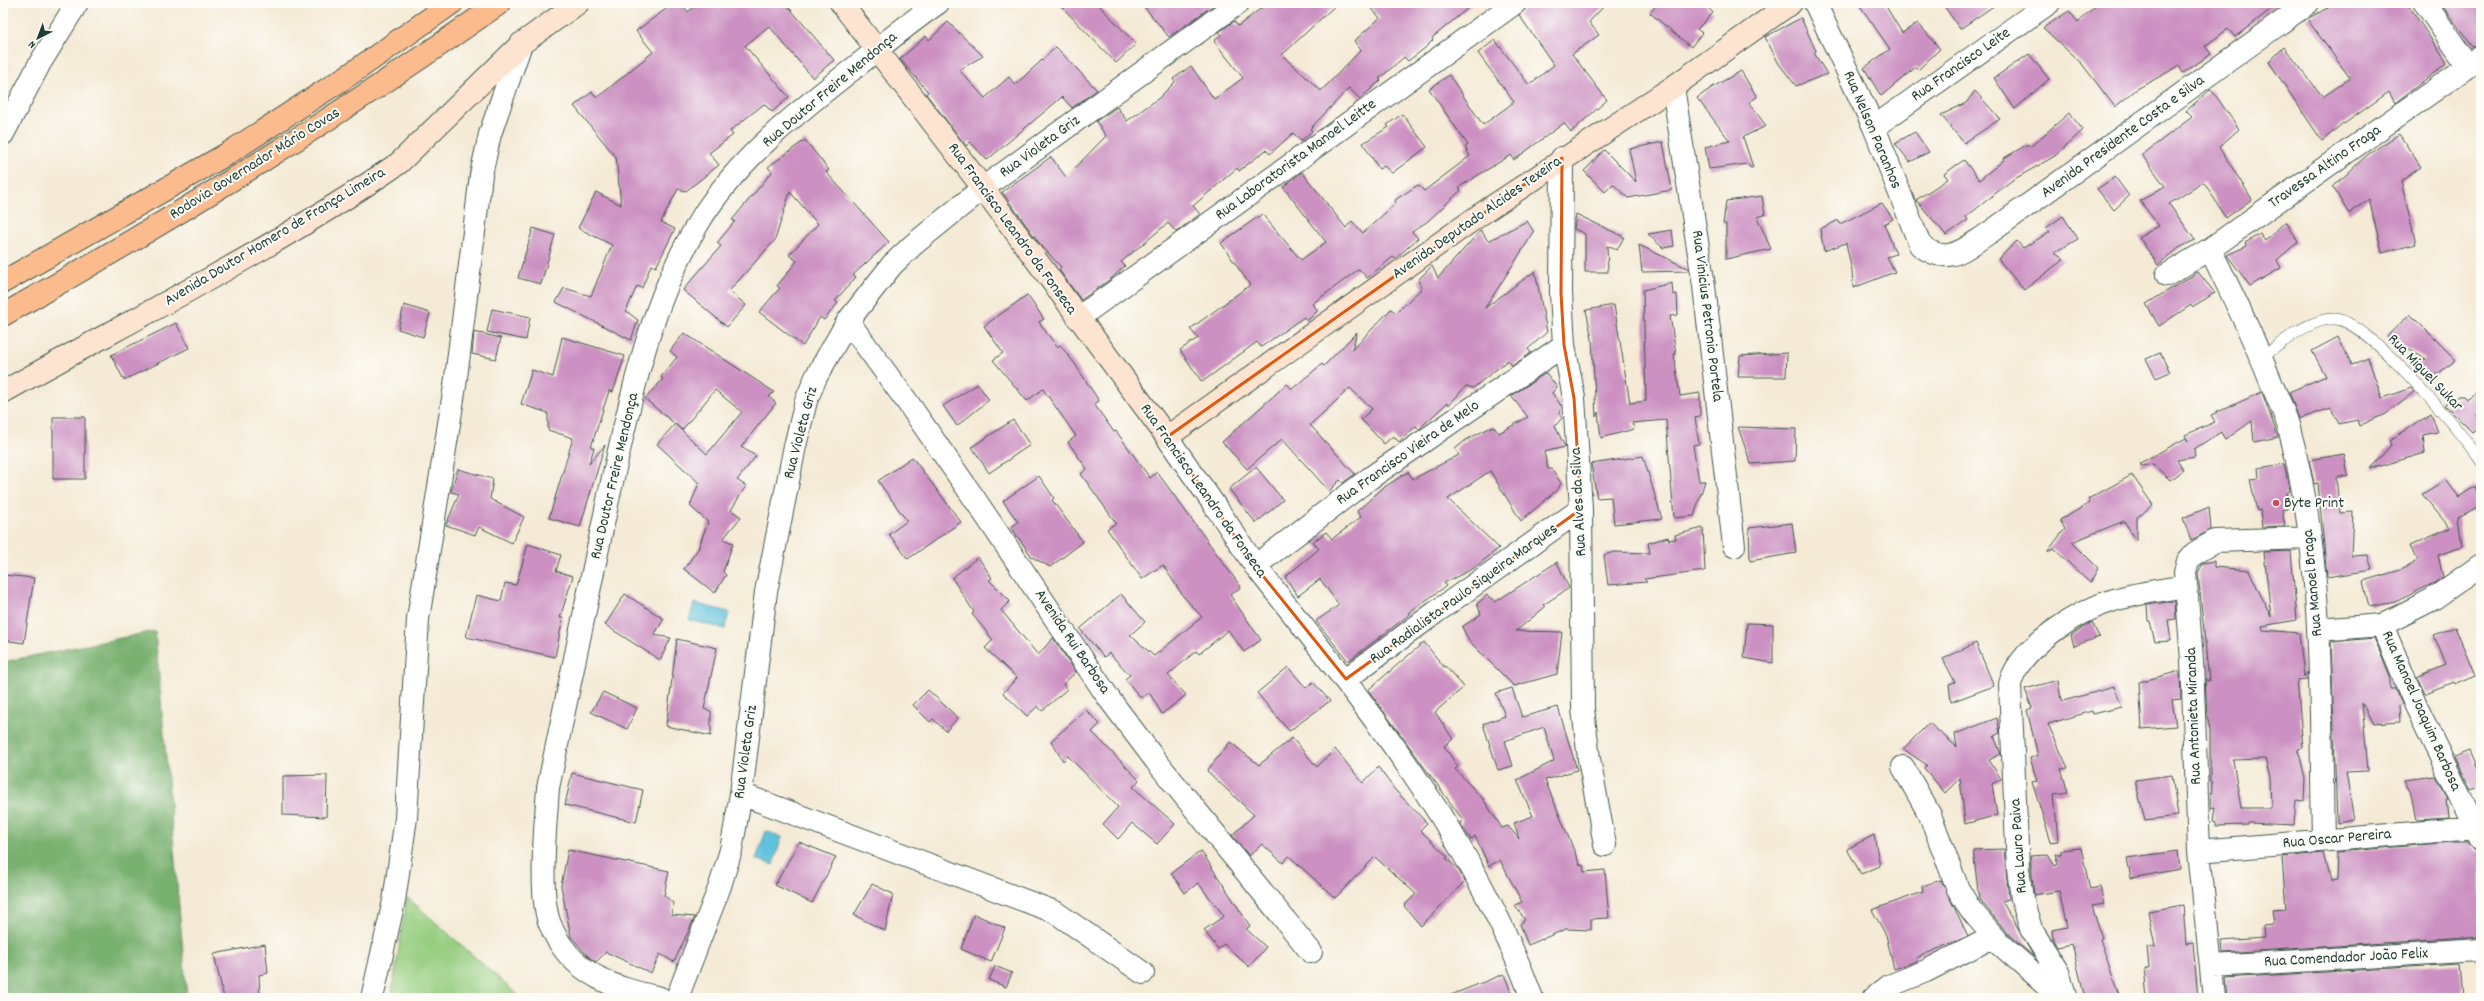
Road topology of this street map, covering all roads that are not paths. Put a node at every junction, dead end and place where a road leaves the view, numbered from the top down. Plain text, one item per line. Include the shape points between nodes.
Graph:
1 (77, 3) edge
2 (452, 3) edge
3 (500, 3) edge
4 (578, 3) edge
5 (842, 3) edge
6 (938, 3) edge
7 (1238, 3) edge
8 (1515, 3) edge
9 (1791, 3) edge
10 (1815, 3) edge
11 (2048, 3) edge
12 (2308, 3) edge
13 (2425, 3) edge
14 (521, 44) junction
15 (876, 50) junction
16 (2475, 62) edge
17 (1673, 87) junction
18 (1874, 127) junction
19 (3, 134) edge
20 (1562, 158) junction
21 (983, 188) junction
22 (2210, 249) junction
23 (1932, 254) joint
24 (2166, 275) dead end
25 (3, 282) edge
26 (3, 315) edge
27 (1078, 318) junction
28 (848, 322) junction
29 (1564, 346) junction
30 (2261, 358) junction
31 (3, 392) edge
32 (1167, 437) junction
33 (2481, 461) edge
34 (1581, 509) junction
35 (2309, 538) junction
36 (1734, 546) dead end
37 (2481, 565) edge
38 (1256, 566) junction
39 (2186, 586) junction
40 (2382, 625) junction
41 (2318, 630) junction
42 (1346, 679) junction
43 (1903, 767) dead end
44 (742, 794) junction
45 (2478, 834) edge
46 (2322, 839) junction
47 (1605, 845) dead end
48 (2200, 851) junction
49 (1993, 937) junction
50 (2481, 950) edge
51 (1311, 952) dead end
52 (2212, 966) junction
53 (1143, 973) dead end
54 (372, 998) edge
55 (660, 998) edge
56 (677, 998) edge
57 (1532, 998) edge
58 (1874, 998) edge
59 (2062, 998) edge
60 (2066, 998) edge
61 (2214, 998) edge

1 - 19 street via 40,63
2 - 25 highway, Rodovia Governador Mário Covas via 352,73 227,154
3 - 26 highway, Rodovia Governador Mário Covas via 327,120
4 - 14 main road, Avenida Doutor Homero de França Limeira
5 - 15 main road, Rua Francisco Leandro da Fonseca
6 - 15 street, Rua Doutor Freire Mendonça
7 - 21 street, Rua Violeta Griz
8 - 27 street, Rua Laboratorista Manoel Leitte
9 - 17 main road, Avenida Deputado Alcides Texeira
10 - 18 street, Rua Nelson Paranhos
11 - 18 street, Rua Francisco Leite
12 - 23 street, Avenida Presidente Costa e Silva via 1988,233 1958,253 1944,257
13 - 16 street
14 - 31 main road, Avenida Doutor Homero de França Limeira via 399,163 272,242
14 - 54 street via 490,134 481,175 455,386 418,619 406,818 394,901
15 - 21 main road, Rua Francisco Leandro da Fonseca
15 - 55 street, Rua Doutor Freire Mendonça via 777,132 727,183 700,221 679,258 651,328 625,422 548,788 545,838 546,902 549,923 560,945 577,964 598,978 623,989
16 - 22 street, Travessa Altino Fraga
17 - 20 main road, Avenida Deputado Alcides Texeira
17 - 36 street, Rua Vinicius Petronio Portela via 1704,286
18 - 23 street, Rua Nelson Paranhos via 1920,245
20 - 29 street, Rua Alves da Silva via 1560,240
20 - 32 main road, Avenida Deputado Alcides Texeira
21 - 27 main road, Rua Francisco Leandro da Fonseca
21 - 28 street, Rua Violeta Griz via 892,265
22 - 24 street, Travessa Altino Fraga
22 - 30 street, Rua Manoel Braga
27 - 32 main road, Rua Francisco Leandro da Fonseca
28 - 44 street, Rua Violeta Griz via 816,377 806,401 795,446 766,592
28 - 51 street, Avenida Rui Barbosa via 970,492 1110,700 1156,761
29 - 34 street, Rua Alves da Silva via 1574,398
29 - 38 street, Rua Francisco Vieira de Melo via 1370,478
30 - 33 lane, Rua Miguel Sukar via 2312,325 2336,319 2348,322 2386,353 2432,402
30 - 35 street, Rua Manoel Braga via 2288,426 2298,468
32 - 38 street, Rua Francisco Leandro da Fonseca
34 - 42 street, Rua Radialista Paulo Siqueira Marques
34 - 47 street, Rua Alves da Silva via 1583,709 1588,759
35 - 39 street, Rua Antonieta Miranda via 2215,541 2201,548 2188,561 2185,572
35 - 41 street, Rua Manoel Braga
37 - 40 street via 2433,599
38 - 42 street, Rua Francisco Leandro da Fonseca
39 - 48 street, Rua Antonieta Miranda via 2192,660
39 - 60 street, Rua Lauro Paiva via 2114,600 2075,617 2032,648 2013,672 2010,684 2018,869 2022,899 2031,929 2058,972
40 - 41 street
40 - 45 street, Rua Manoel Joaquim Barbosa via 2416,706
41 - 46 street, Rua Manoel Braga
42 - 57 street, Rua Francisco Leandro da Fonseca via 1414,772 1459,844 1505,931
43 - 49 street via 1930,815 1958,889 1970,909
44 - 53 street via 1055,912
44 - 56 street, Rua Violeta Griz via 731,850 720,886
45 - 46 street, Rua Oscar Pereira
46 - 48 street, Rua Oscar Pereira
48 - 52 street, Rua Antonieta Miranda
49 - 58 street via 1889,986
49 - 59 street
50 - 52 street, Rua Comendador João Felix
52 - 61 street, Rua Antonieta Miranda

